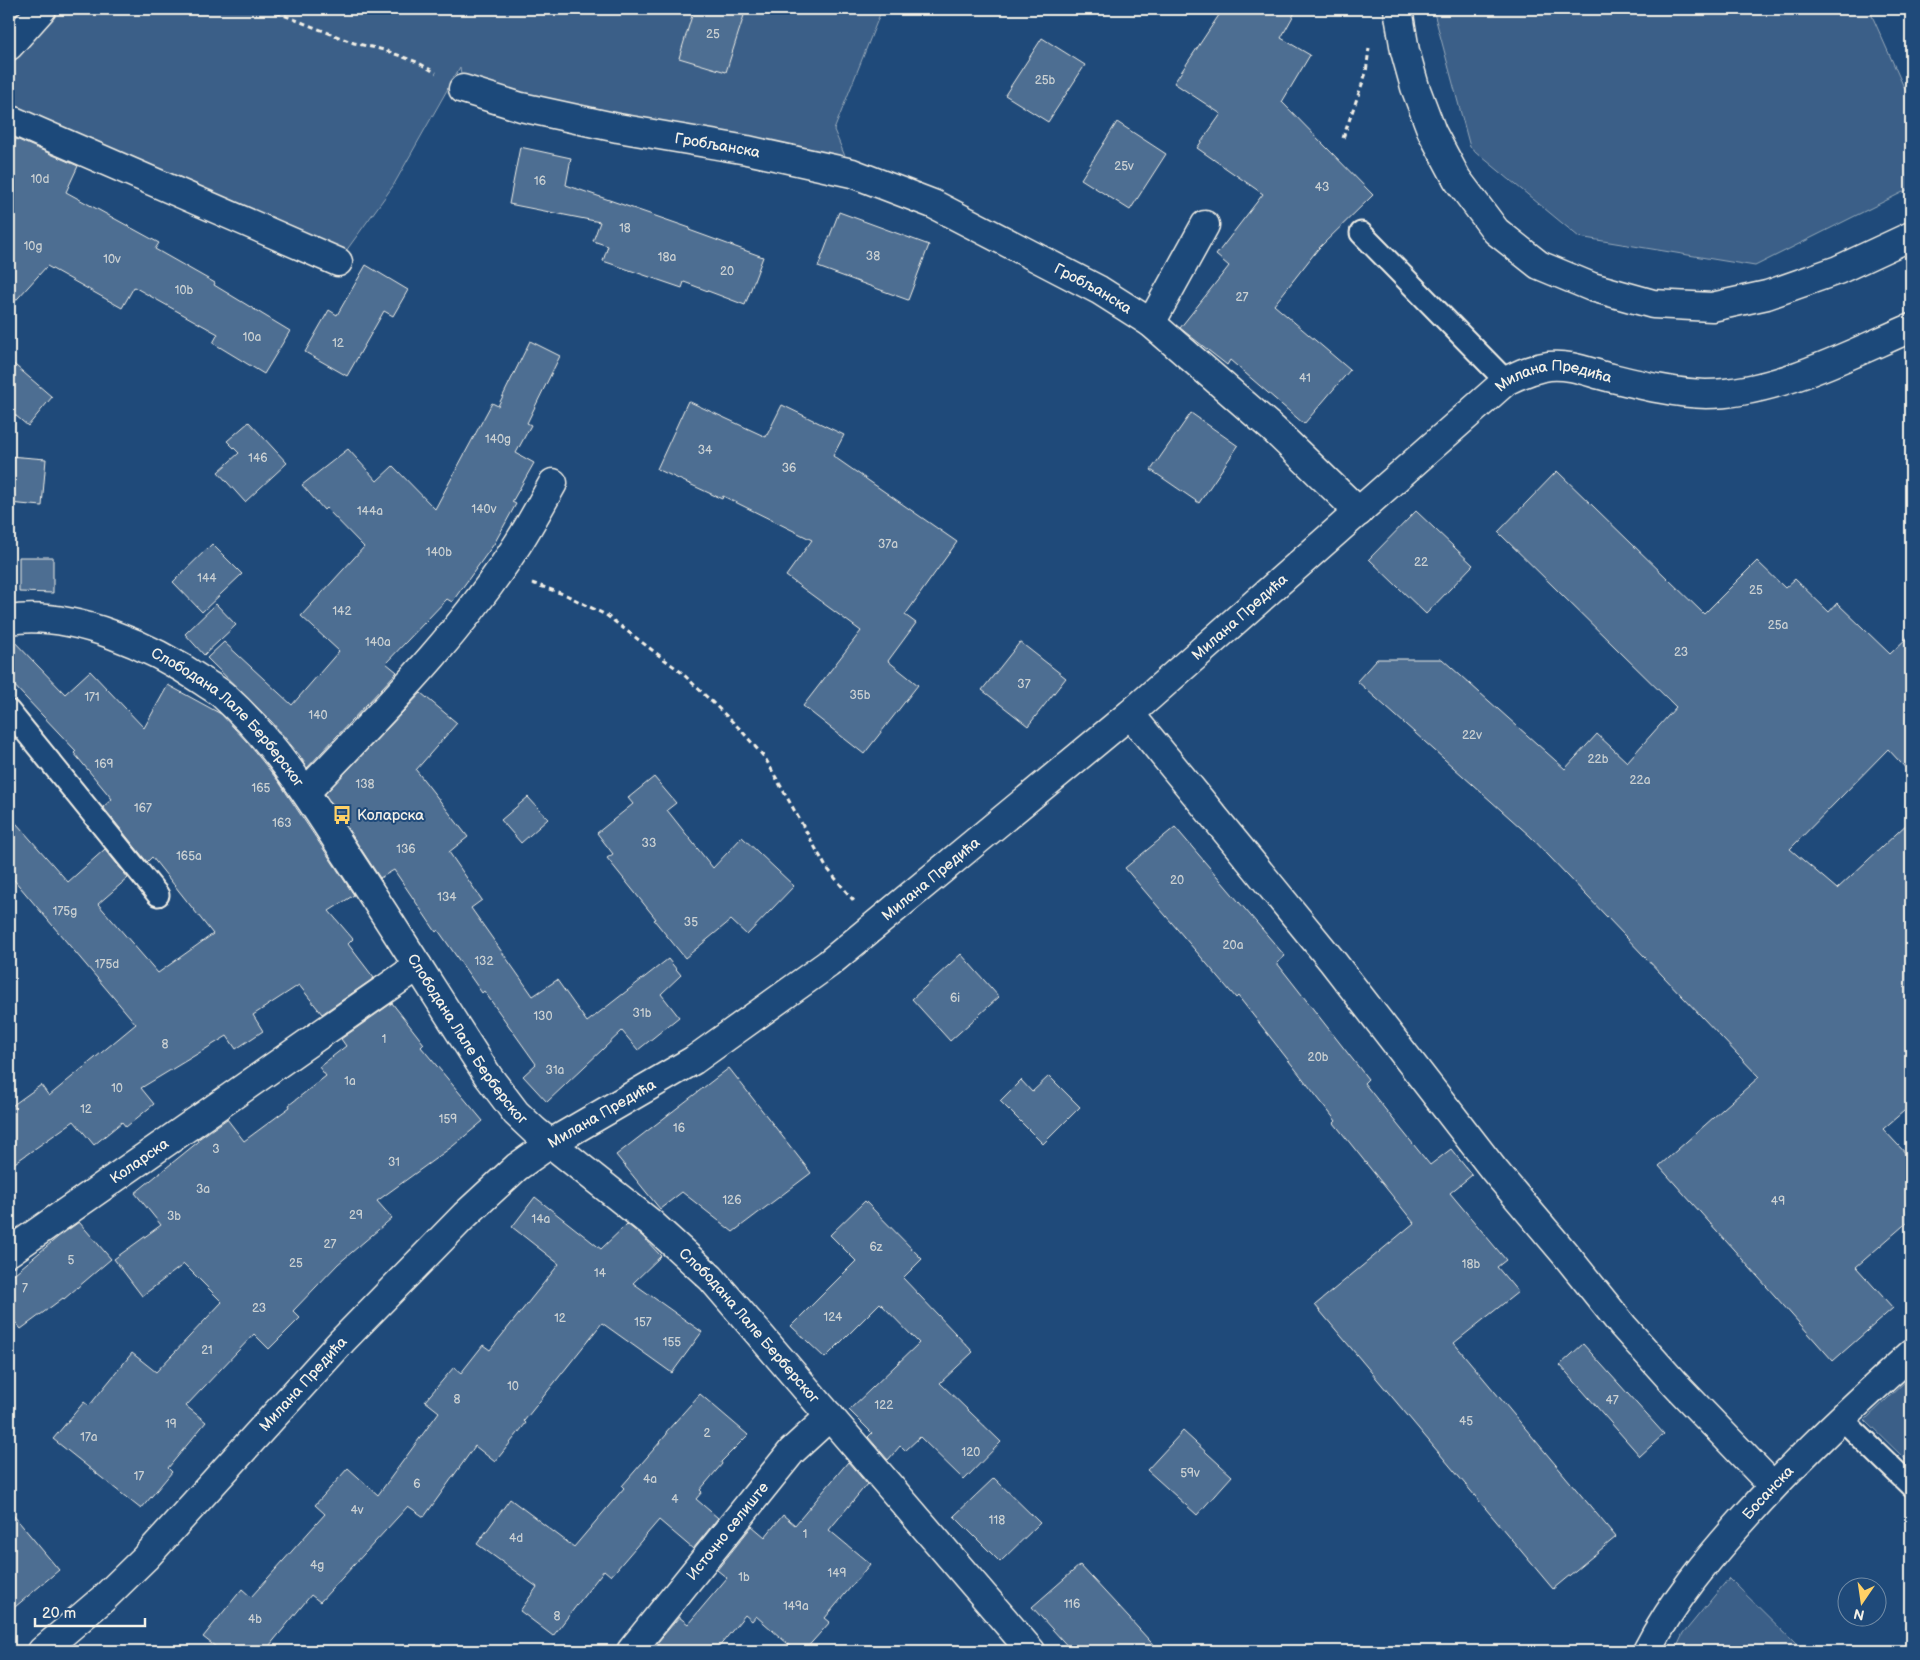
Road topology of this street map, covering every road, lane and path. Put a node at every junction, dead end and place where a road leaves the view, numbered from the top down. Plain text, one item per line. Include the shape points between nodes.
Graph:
1 (42, 9) edge
2 (268, 9) edge
3 (1398, 9) edge
4 (1369, 45) dead end
5 (9, 46) edge
6 (462, 89) joint
7 (9, 120) edge
8 (1343, 138) dead end
9 (1205, 225) dead end
10 (1361, 233) dead end
11 (1911, 236) edge
12 (338, 262) dead end
13 (1151, 323) junction
14 (1911, 328) edge
15 (1506, 381) junction
16 (553, 482) dead end
17 (1359, 512) junction
18 (496, 574) junction
19 (9, 620) edge
20 (9, 712) edge
21 (1130, 714) junction
22 (306, 792) junction
23 (158, 895) dead end
24 (875, 926) junction
25 (418, 966) junction
26 (551, 1143) junction
27 (9, 1252) edge
28 (1911, 1354) edge
29 (830, 1416) junction
30 (1841, 1418) junction
31 (1773, 1486) junction
32 (1911, 1486) edge
33 (42, 1651) edge
34 (630, 1651) edge
35 (1031, 1651) edge
36 (1647, 1651) edge

1 - 5 main road
2 - 6 path via 354,43 417,62
3 - 11 main road via 1415,87 1432,132 1457,179 1496,231 1540,265 1592,287 1653,304 1712,307 1766,295 1838,270
4 - 8 path via 1366,73
6 - 13 main road, Гробљанска via 521,107 608,126 747,150 852,173 933,204 973,224 1099,290
7 - 12 main road
9 - 13 main road
10 - 15 lane
13 - 17 main road, Гробљанска via 1273,429
14 - 15 main road, Милана Предића via 1780,382 1733,393 1674,391 1572,366 1530,369
15 - 17 main road, Милана Предића
16 - 18 main road
17 - 21 main road, Милана Предића
18 - 22 main road via 445,642
18 - 24 path via 566,594 606,615 681,672 765,758 826,867
19 - 22 main road, Слободана Лале Берберског via 31,618 98,630 131,641 184,668 224,696 254,725
20 - 23 lane
21 - 24 main road, Милана Предића
21 - 31 main road via 1333,962 1494,1170 1623,1326
22 - 25 main road, Слободана Лале Берберског
24 - 26 main road, Милана Предића via 828,964 694,1060
25 - 26 main road, Слободана Лале Берберског via 488,1076 516,1113
25 - 27 main road, Коларска
26 - 29 main road, Слободана Лале Берберског via 652,1224 711,1278
26 - 33 main road, Милана Предића via 517,1167 465,1215 323,1362 145,1558
28 - 30 main road, Босанска
29 - 34 main road, Источно селиште via 792,1451
29 - 35 main road, Слободана Лале Берберског
30 - 31 main road, Босанска
30 - 32 lane
31 - 36 main road, Босанска via 1687,1587

